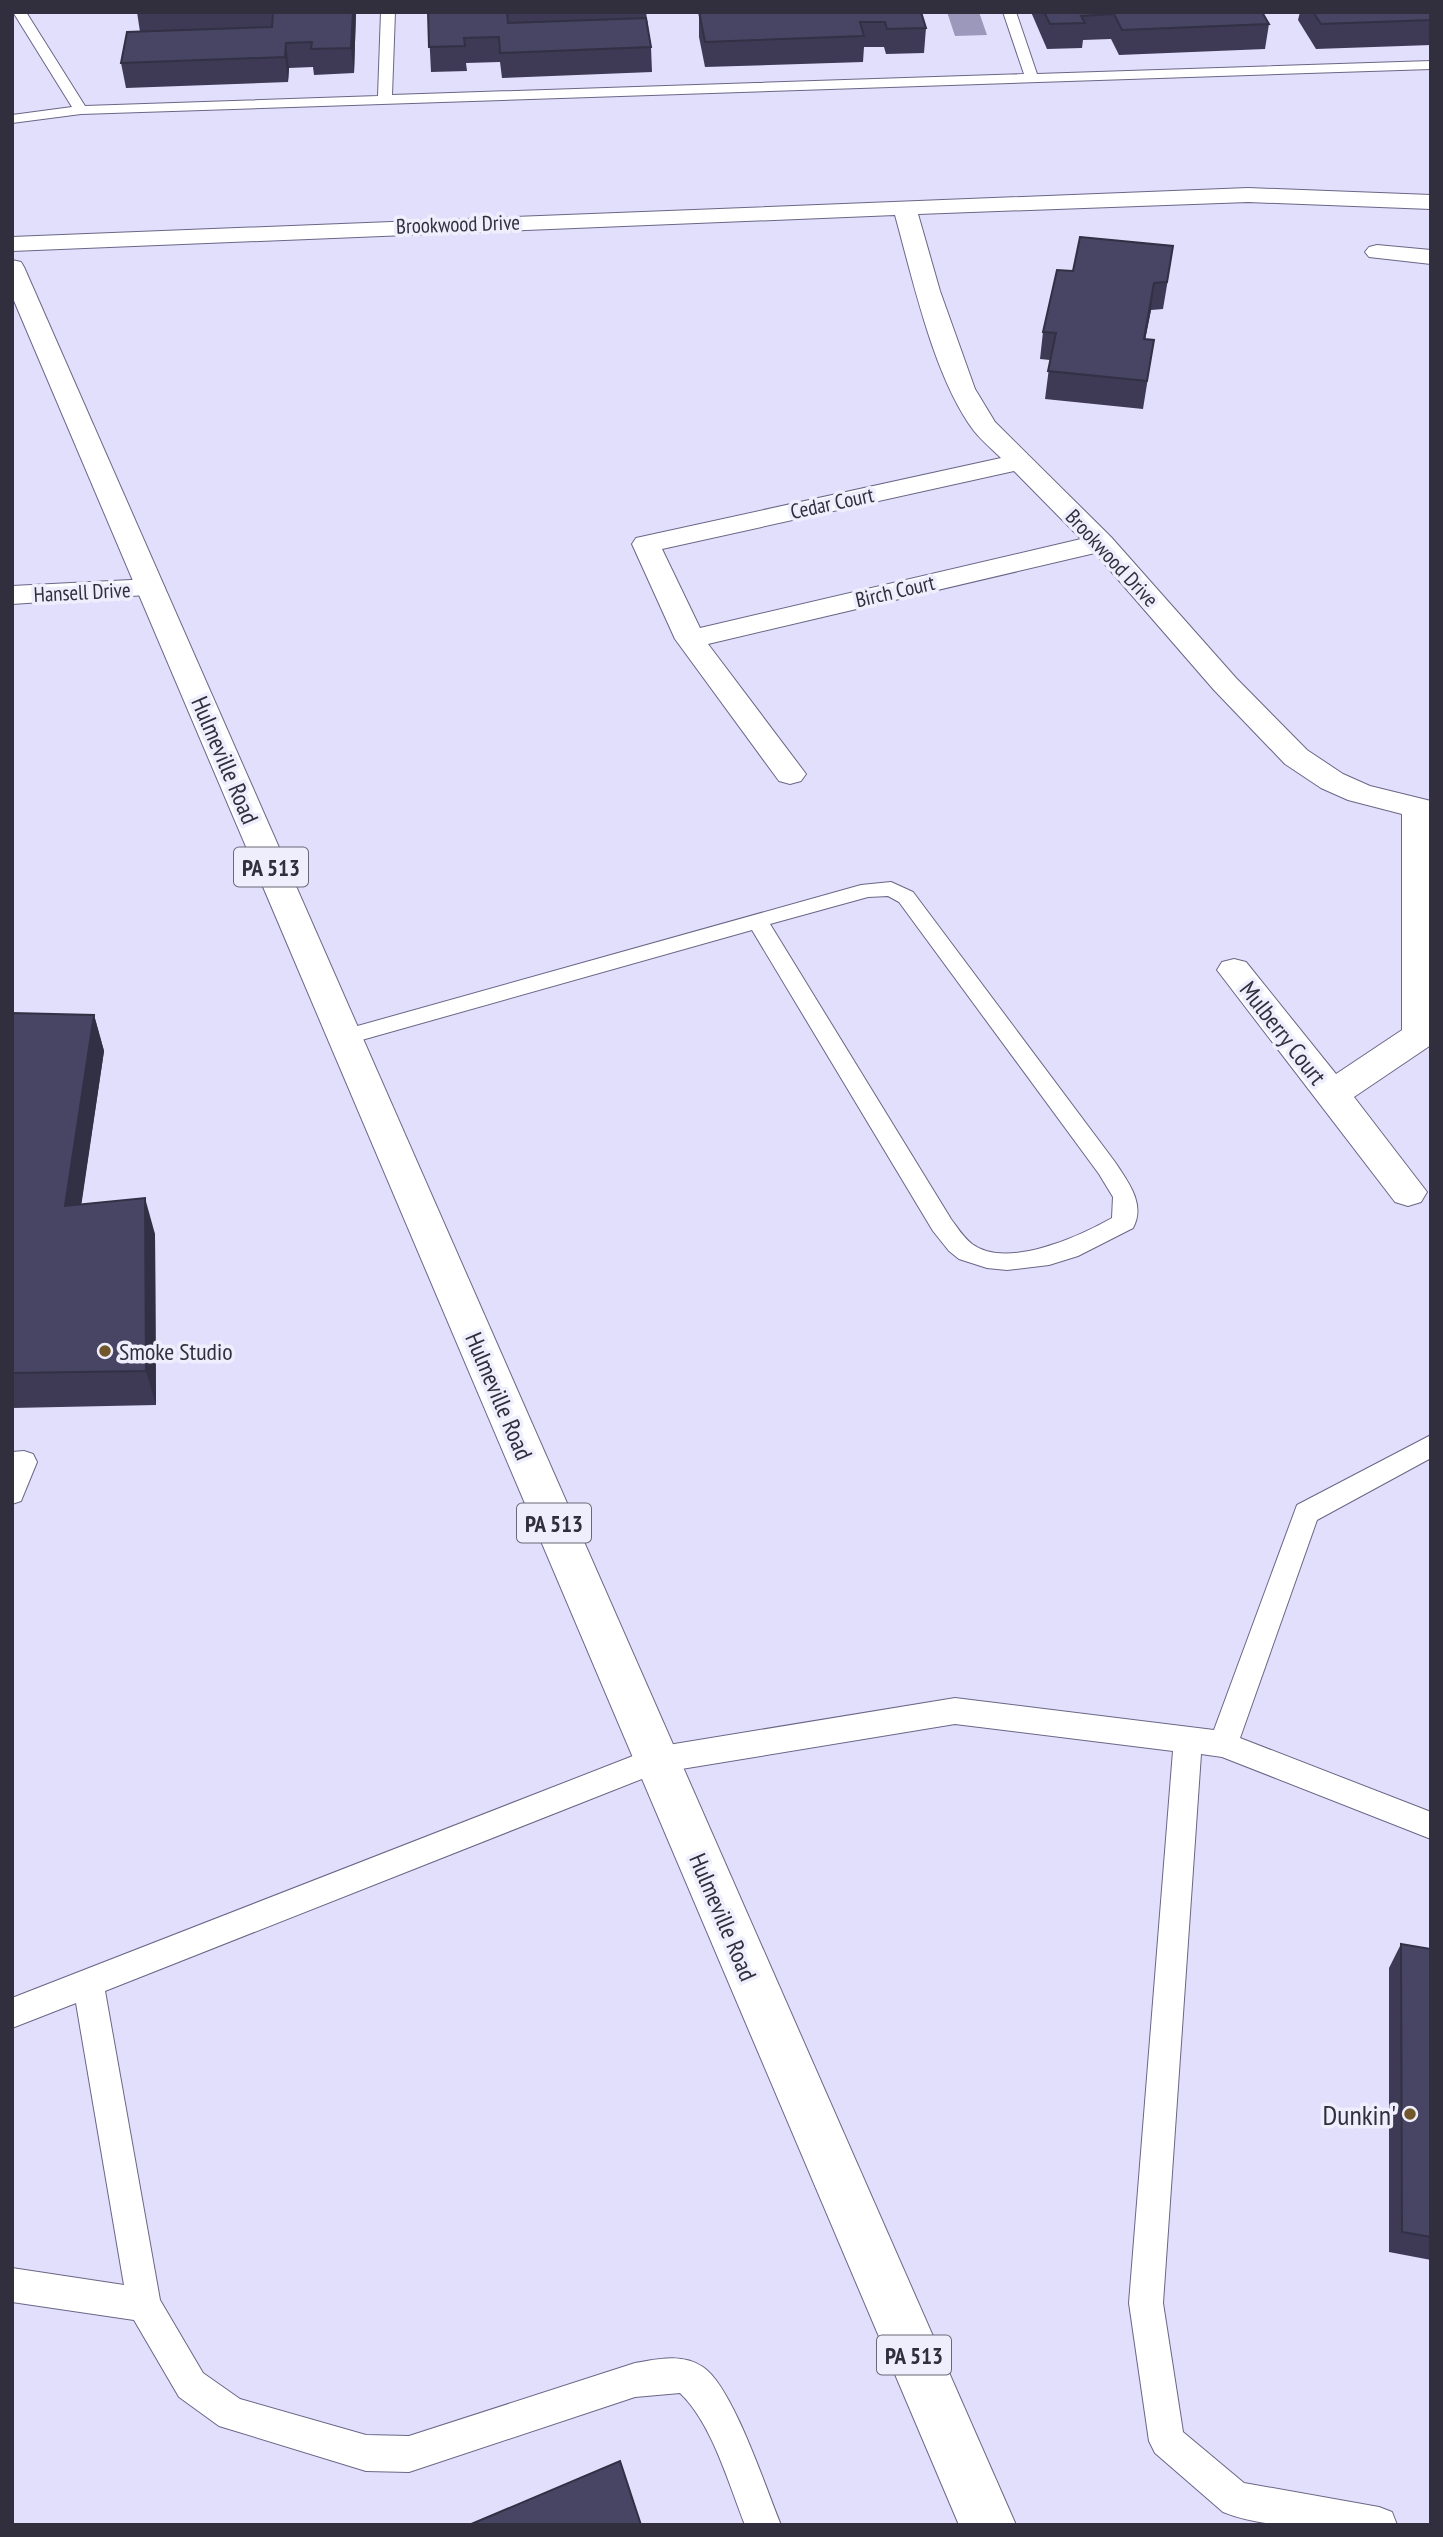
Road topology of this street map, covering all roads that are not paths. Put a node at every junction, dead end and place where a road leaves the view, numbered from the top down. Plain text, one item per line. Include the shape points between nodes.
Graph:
1 (19, 12) edge
2 (388, 12) edge
3 (1009, 12) edge
4 (1431, 65) edge
5 (1032, 79) junction
6 (385, 100) junction
7 (81, 110) junction
8 (12, 119) edge
9 (1431, 202) edge
10 (904, 207) junction
11 (12, 244) edge
12 (1377, 252) dead end
13 (1431, 257) edge
14 (12, 267) edge
15 (1018, 462) junction
16 (1101, 543) junction
17 (151, 589) junction
18 (12, 596) edge
19 (690, 639) junction
20 (790, 774) dead end
21 (1424, 810) edge
22 (757, 921) junction
23 (1234, 970) dead end
24 (344, 1037) junction
25 (1331, 1095) junction
26 (1408, 1192) dead end
27 (1431, 1445) edge
28 (12, 1463) edge
29 (12, 1493) edge
30 (1188, 1739) junction
31 (1223, 1744) junction
32 (656, 1760) junction
33 (1431, 1826) edge
34 (88, 1983) junction
35 (12, 2013) edge
36 (12, 2285) edge
37 (144, 2305) junction
38 (763, 2525) edge
39 (988, 2525) edge
40 (1379, 2525) edge

1 - 7 lane
2 - 6 lane
3 - 5 lane
4 - 5 lane
5 - 6 lane
6 - 7 lane
7 - 8 lane
9 - 10 street, Brookwood Drive via 1248,195
10 - 11 street, Brookwood Drive
10 - 15 street, Brookwood Drive via 962,389 985,427
12 - 13 street
14 - 17 street, Hulmeville Road / PA 513
15 - 16 street, Brookwood Drive
15 - 19 street, Cedar Court via 646,544
16 - 19 street, Birch Court
16 - 21 street, Brookwood Drive via 1296,757 1359,793
17 - 18 street, Hansell Drive
17 - 24 street, Hulmeville Road / PA 513
19 - 20 street
21 - 25 street, Mulberry Court via 1420,1035
22 - 22 lane via 942,1224 965,1252 999,1261 1041,1258 1094,1241 1124,1222 1125,1196 1107,1168 906,897 891,889 868,890
22 - 24 lane
23 - 25 street, Mulberry Court
24 - 32 street, Hulmeville Road / PA 513
25 - 26 street, Mulberry Court
27 - 31 lane via 1306,1513
28 - 29 lane via 24,1462
30 - 31 lane
30 - 32 lane via 955,1711
30 - 40 lane via 1146,2302 1167,2441 1236,2499
31 - 33 lane
32 - 34 lane
32 - 39 street, Hulmeville Road / PA 513
34 - 35 lane
34 - 37 lane
36 - 37 lane
37 - 38 lane via 191,2385 231,2414 366,2453 409,2454 635,2380 689,2379 708,2398

